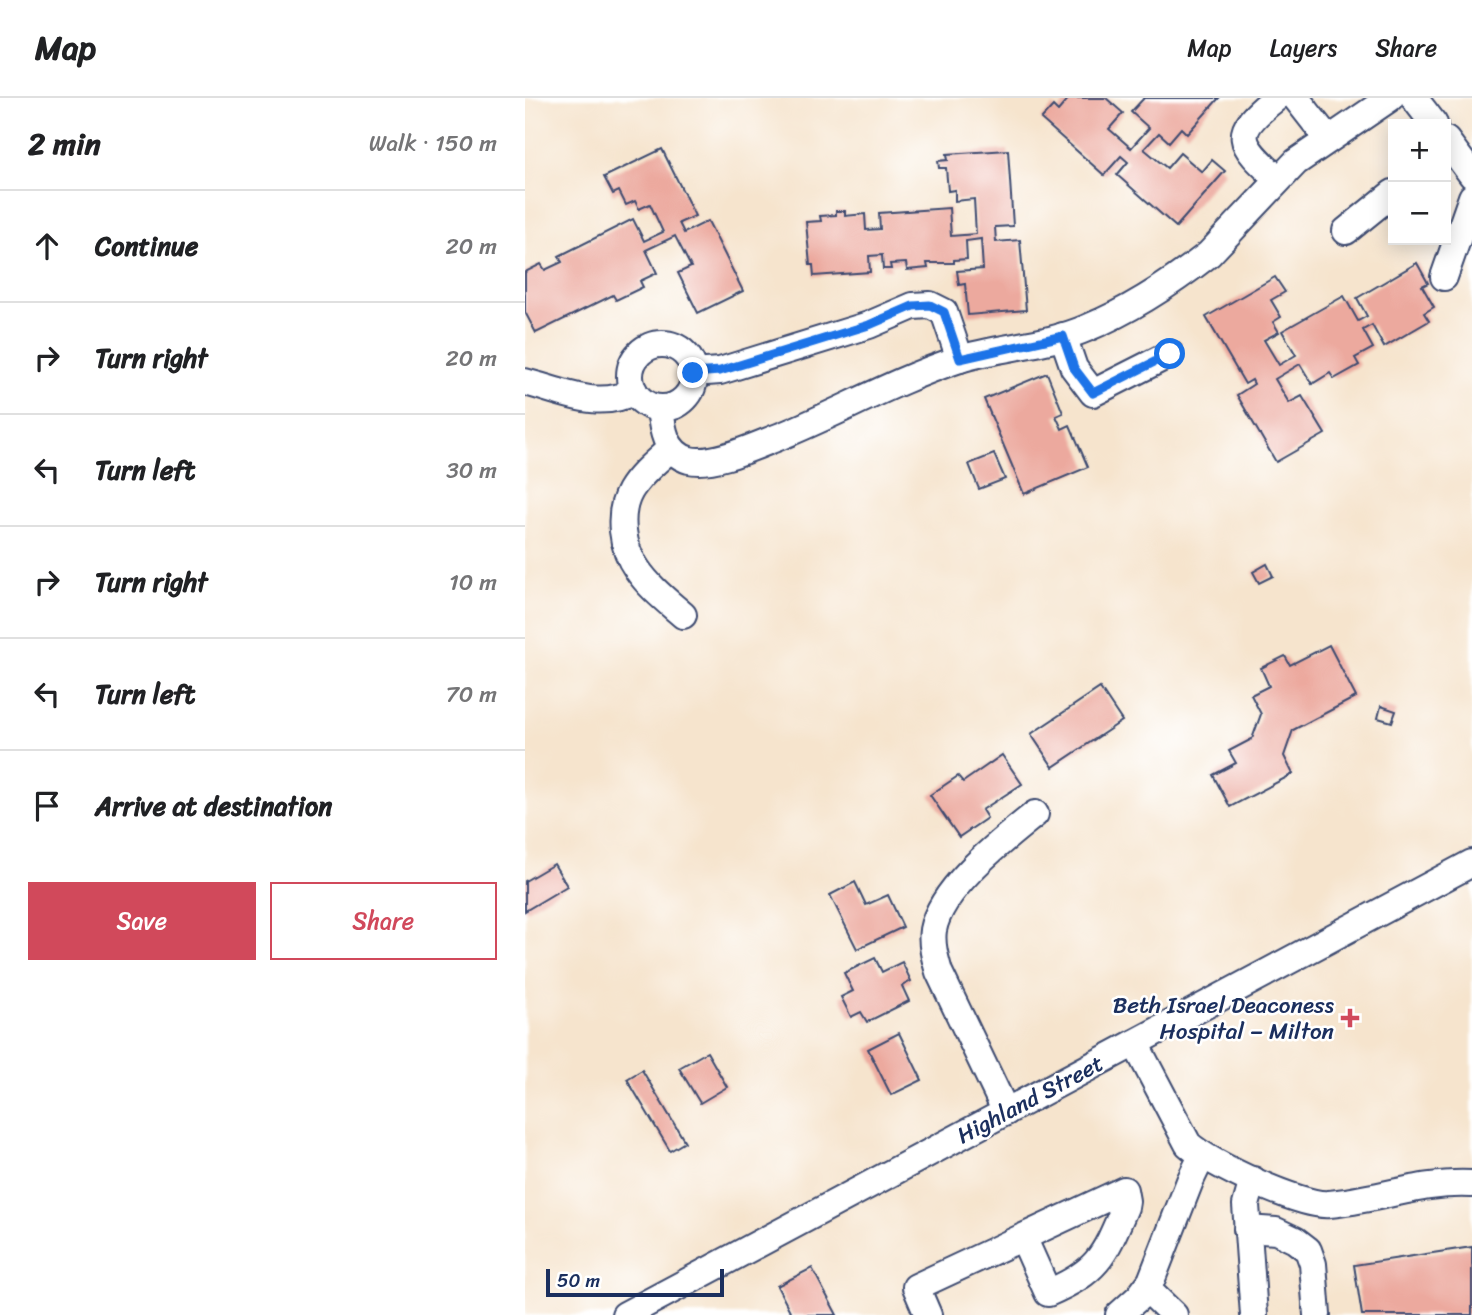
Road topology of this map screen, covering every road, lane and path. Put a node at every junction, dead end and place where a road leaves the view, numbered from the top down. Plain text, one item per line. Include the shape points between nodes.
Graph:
1 (1276, 98) edge
2 (1296, 98) edge
3 (1390, 98) edge
4 (1414, 98) edge
5 (1430, 119) edge
6 (1328, 139) junction
7 (1451, 151) edge
8 (1472, 175) edge
9 (1278, 179) junction
10 (1388, 197) edge
11 (1472, 197) edge
12 (1346, 231) dead end
13 (1444, 277) dead end
14 (1063, 336) junction
15 (1170, 354) dead end
16 (960, 359) junction
17 (693, 373) junction
18 (525, 382) edge
19 (551, 388) junction
20 (634, 391) junction
21 (525, 396) edge
22 (660, 408) junction
23 (671, 448) junction
24 (683, 615) dead end
25 (1035, 814) dead end
26 (1472, 863) edge
27 (1135, 1043) junction
28 (1006, 1112) junction
29 (1202, 1156) junction
30 (1253, 1180) junction
31 (1472, 1184) edge
32 (1247, 1229) junction
33 (1023, 1237) dead end
34 (1147, 1289) junction
35 (625, 1315) edge
36 (928, 1315) edge
37 (1119, 1315) edge
38 (1174, 1315) edge
39 (1254, 1315) edge
40 (1317, 1315) edge

1 - 9 street via 1248,122 1245,140 1252,156
2 - 6 street
3 - 6 street
4 - 5 street
6 - 9 street
7 - 8 street
9 - 14 street via 1209,254 1179,276 1124,311
10 - 12 street
11 - 13 street
14 - 15 street via 1074,368 1093,393
14 - 16 street
16 - 17 street via 944,312 921,305 732,367
16 - 23 street via 736,452 701,461 679,456
17 - 20 street via 688,357 678,349 651,346 632,365
17 - 22 street via 684,399
18 - 19 street
19 - 20 street via 597,401
19 - 21 street
20 - 22 street via 644,402
22 - 23 street
23 - 24 street via 629,492 622,519 635,567
25 - 28 street via 966,876 933,929 939,972
26 - 27 street, Highland Street
27 - 28 street, Highland Street
27 - 29 street via 1182,1136
28 - 35 street, Highland Street
29 - 30 street
29 - 34 street
30 - 31 street via 1327,1205 1429,1186
30 - 32 street via 1246,1205
32 - 39 street
32 - 40 street via 1276,1231 1308,1250
33 - 36 street via 916,1287
34 - 37 street
34 - 38 street

